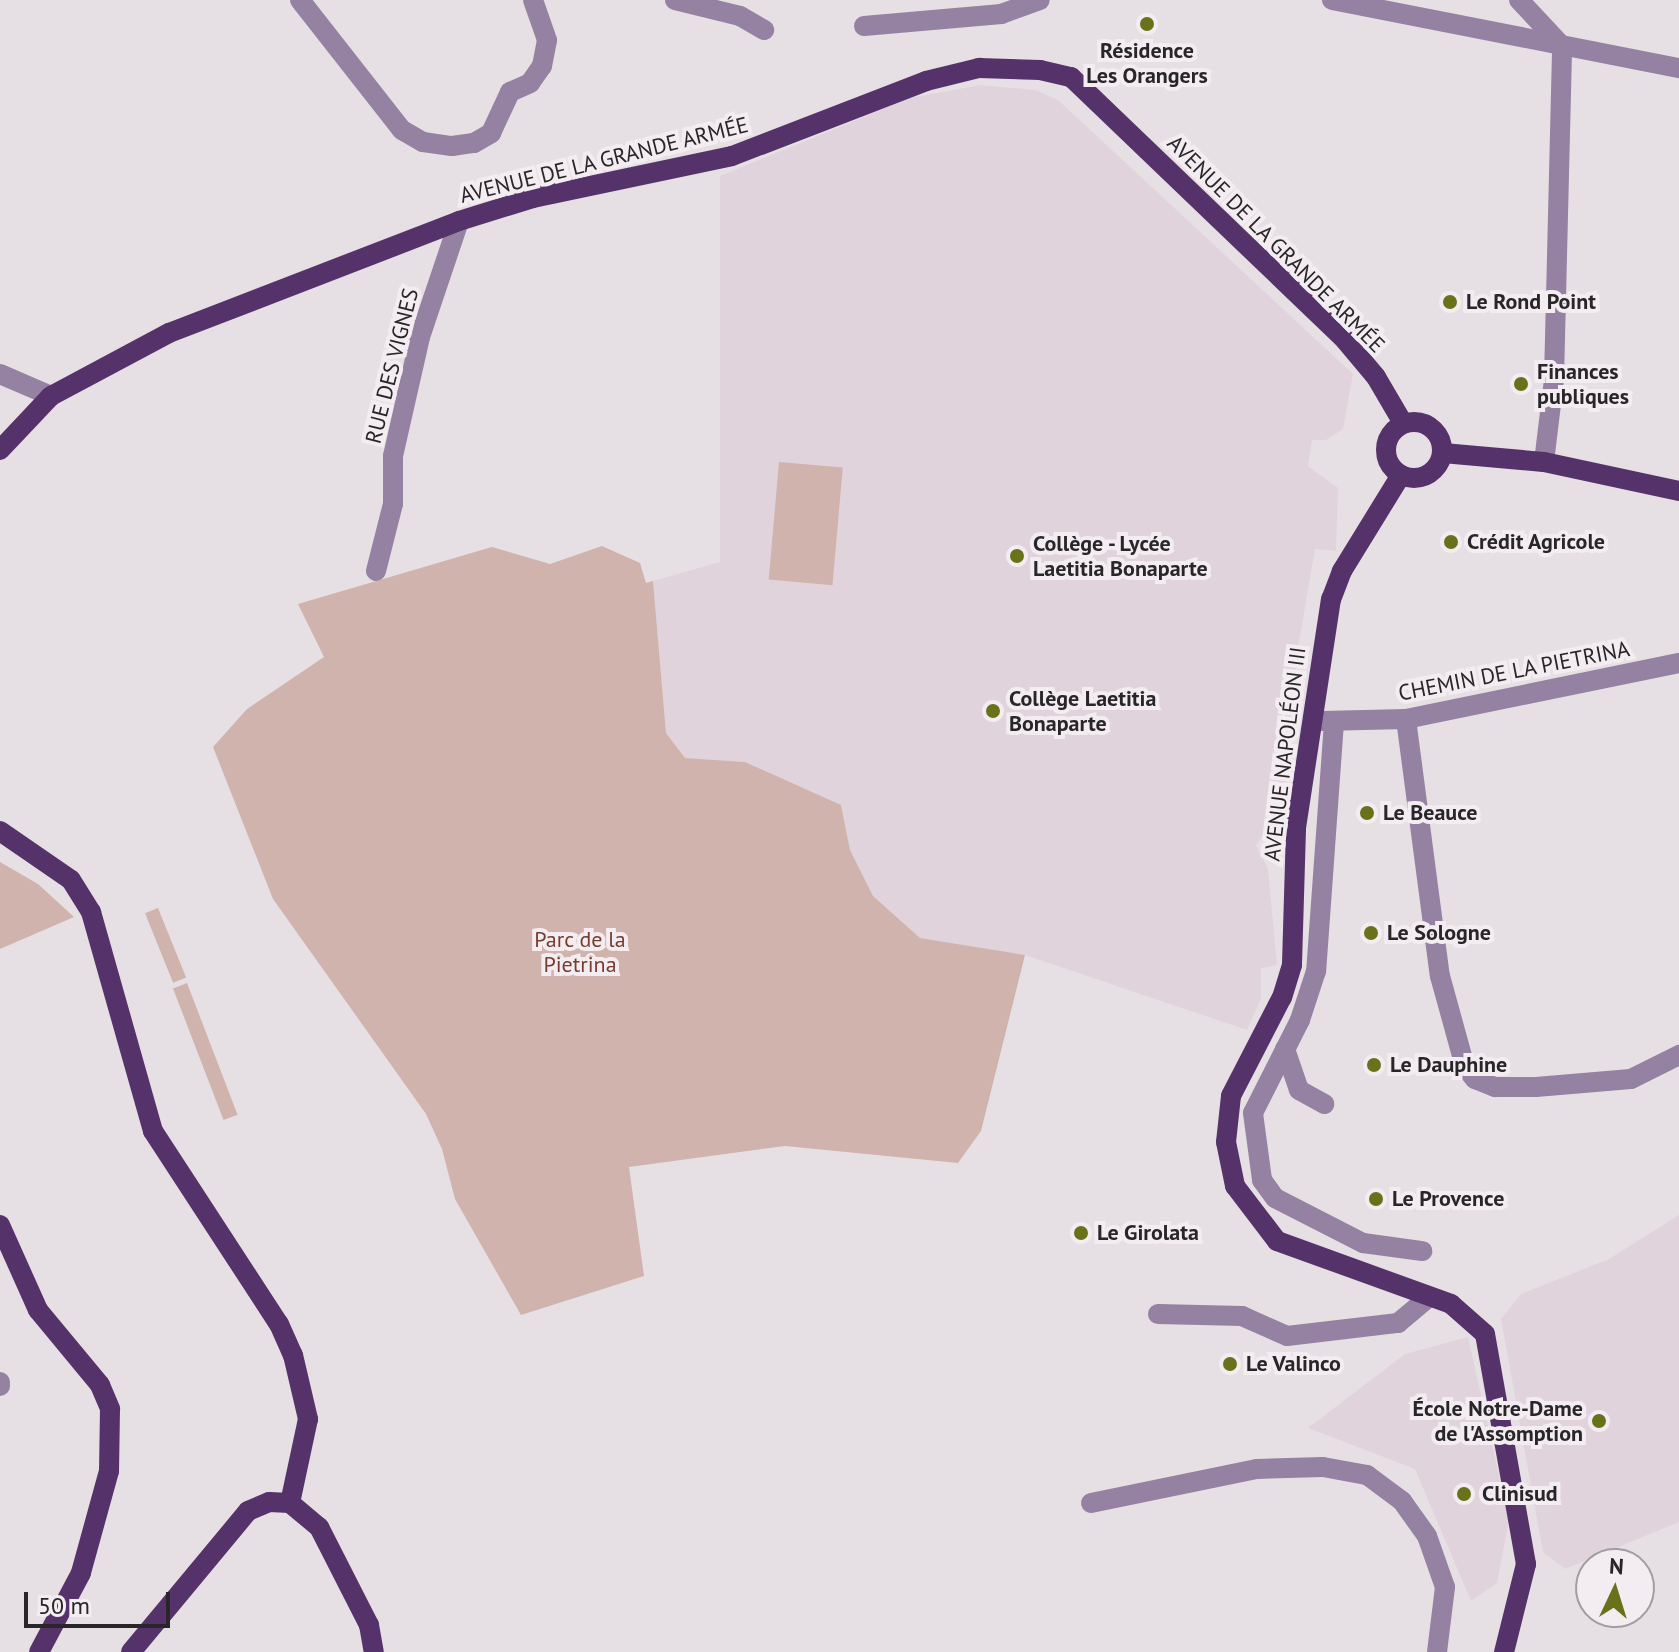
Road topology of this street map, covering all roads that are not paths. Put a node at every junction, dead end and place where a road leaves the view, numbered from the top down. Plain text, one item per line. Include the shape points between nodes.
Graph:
1 (300, 0) edge
2 (533, 0) edge
3 (675, 0) edge
4 (1040, 0) edge
5 (1519, 0) edge
6 (1340, 1) edge
7 (1015, 5) edge
8 (864, 26) dead end
9 (764, 30) dead end
10 (1562, 46) junction
11 (1679, 68) edge
12 (459, 221) junction
13 (0, 374) edge
14 (51, 396) junction
15 (1403, 423) junction
16 (0, 450) edge
17 (1443, 453) junction
18 (1544, 462) junction
19 (1401, 475) junction
20 (1679, 491) edge
21 (376, 571) dead end
22 (1679, 663) edge
23 (1406, 719) junction
24 (1308, 730) junction
25 (1333, 731) junction
26 (0, 831) edge
27 (1285, 1049) junction
28 (1679, 1055) edge
29 (1324, 1104) dead end
30 (0, 1225) edge
31 (1422, 1251) dead end
32 (1429, 1297) junction
33 (1158, 1314) dead end
34 (290, 1503) junction
35 (1091, 1503) dead end
36 (39, 1652) edge
37 (131, 1652) edge
38 (374, 1652) edge
39 (1437, 1652) edge
40 (1504, 1652) edge

1 - 2 street via 402,130 423,142 452,146 474,143 491,133 510,92 530,83 542,66 547,40
3 - 9 street via 740,16
4 - 7 street
5 - 10 street
6 - 10 street
7 - 8 street
10 - 11 street
10 - 18 street via 1554,379
12 - 14 main road, AVENUE DE LA GRANDE ARMÉE via 169,333
12 - 15 main road, AVENUE DE LA GRANDE ARMÉE via 533,198 732,156 926,81 979,68 1040,70 1071,77 1345,340 1376,377
12 - 21 street, RUE DES VIGNES via 420,337 393,456 393,504
13 - 14 street
14 - 16 main road, AVENUE DE LA GRANDE ARMÉE
15 - 17 main road via 1432,427
15 - 19 main road via 1386,443 1388,462
17 - 18 main road
17 - 19 main road via 1431,473
18 - 20 main road
19 - 24 main road, AVENUE NAPOLÉON III via 1342,571 1331,599
22 - 23 street, CHEMIN DE LA PIETRINA
23 - 25 street, CHEMIN DE LA PIETRINA
23 - 28 street via 1440,976 1465,1067 1475,1079 1495,1087 1536,1087 1631,1079
24 - 25 street, CHEMIN DE LA PIETRINA
24 - 32 main road, AVENUE NAPOLÉON III via 1296,829 1292,965 1282,997 1231,1096 1226,1142 1235,1186 1277,1241
25 - 27 street via 1316,971
26 - 34 main road via 71,880 91,912 153,1131 279,1324 293,1355 308,1419
27 - 29 street via 1299,1090
27 - 31 street via 1253,1113 1262,1180 1275,1198 1363,1243
30 - 36 main road via 38,1310 100,1385 110,1409 109,1471 81,1573
32 - 33 street via 1398,1323 1287,1336 1242,1316
32 - 40 main road, AVENUE NAPOLÉON III via 1451,1304 1485,1334 1526,1564
34 - 37 main road via 269,1502 248,1511
34 - 38 main road via 319,1527 369,1625
35 - 39 street via 1257,1469 1323,1467 1367,1475 1402,1501 1427,1536 1445,1587

